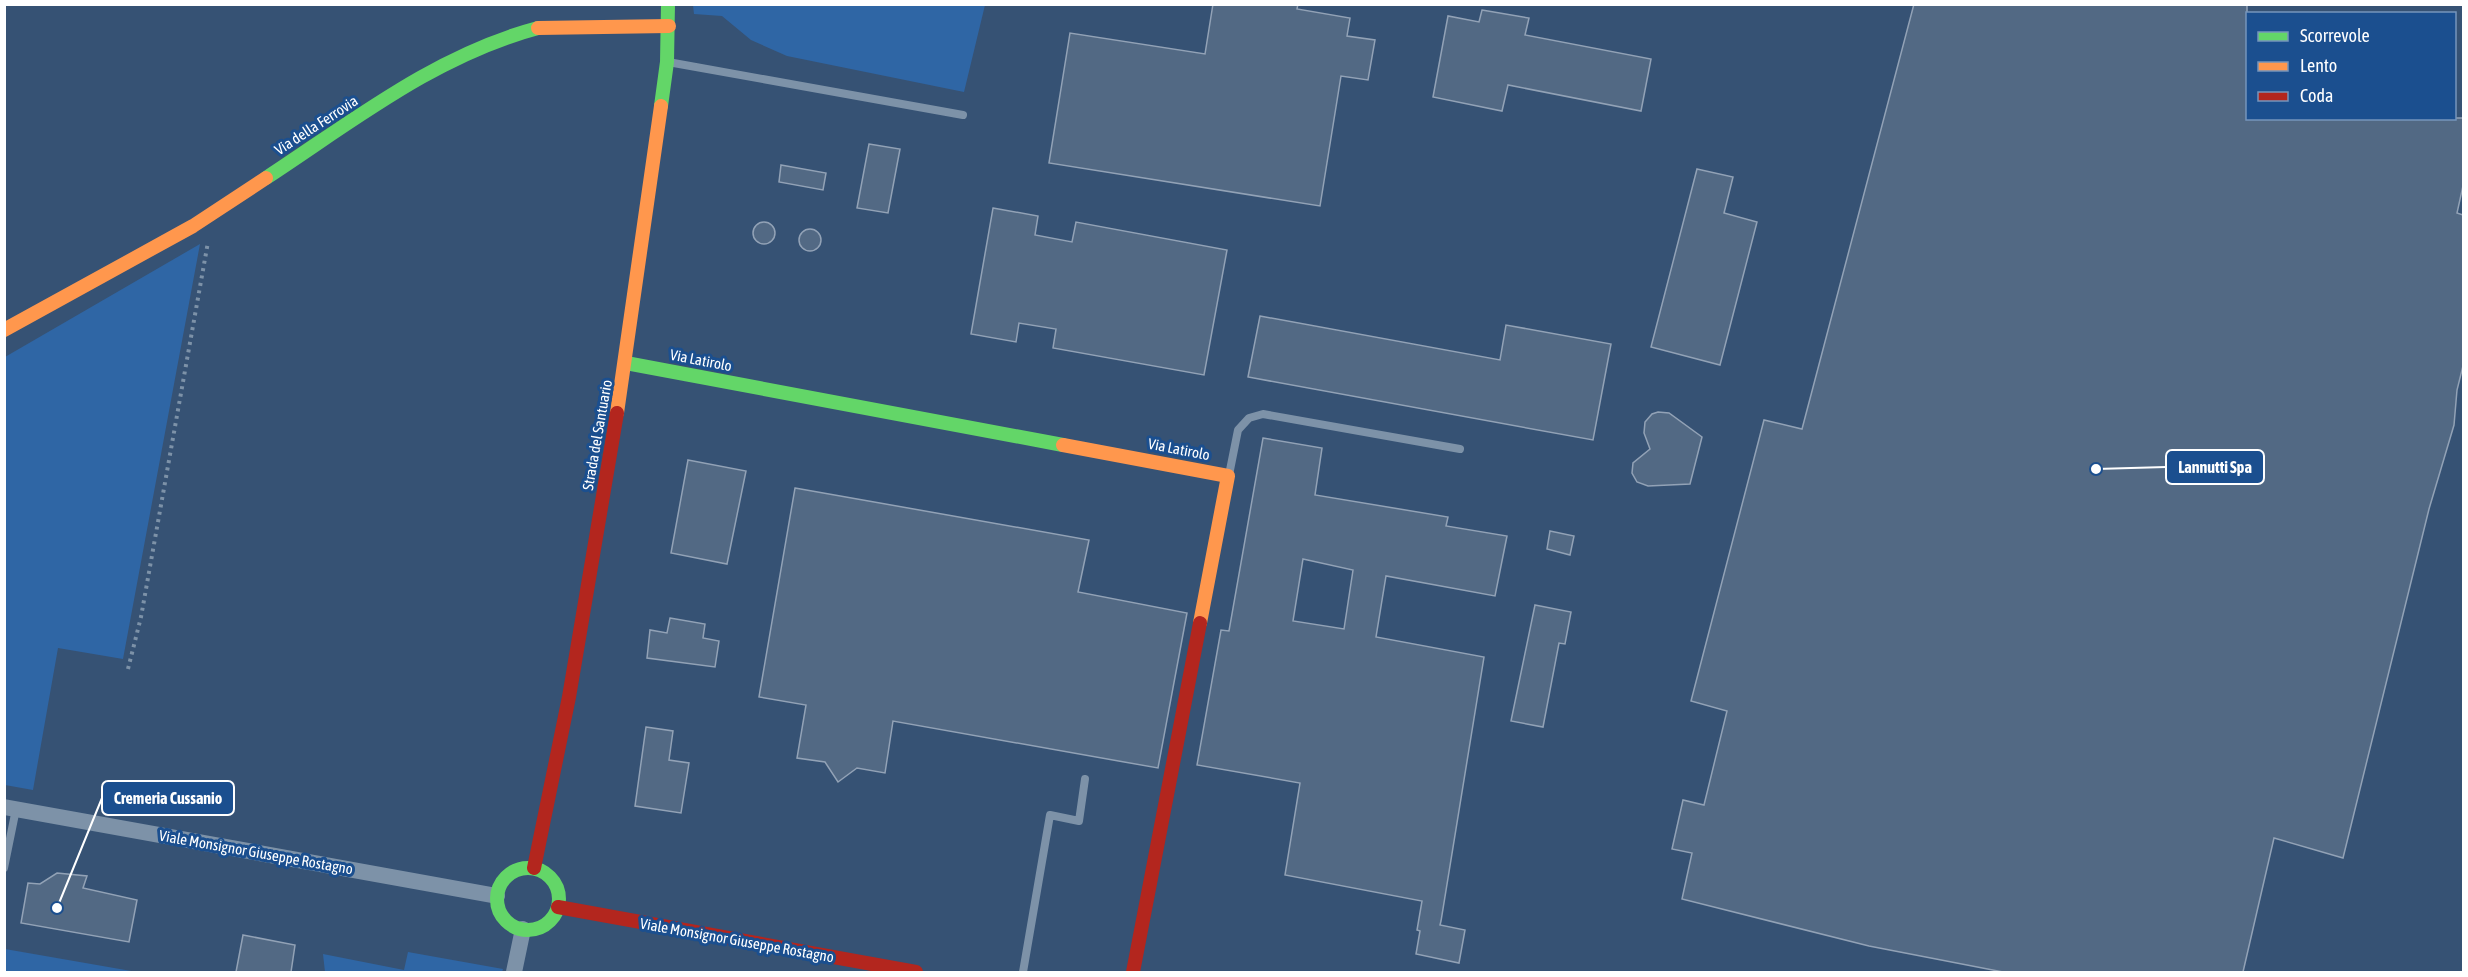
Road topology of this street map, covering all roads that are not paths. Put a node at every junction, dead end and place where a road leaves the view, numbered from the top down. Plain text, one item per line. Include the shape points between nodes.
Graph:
1 (668, 4) edge
2 (669, 26) junction
3 (668, 62) junction
4 (963, 115) dead end
5 (4, 330) edge
6 (626, 363) junction
7 (1460, 449) dead end
8 (1228, 476) junction
9 (1085, 779) dead end
10 (10, 808) edge
11 (4, 868) edge
12 (534, 868) junction
13 (497, 896) junction
14 (558, 907) junction
15 (523, 929) junction
16 (514, 972) edge
17 (916, 972) edge
18 (1023, 972) edge
19 (1133, 972) edge

1 - 2 street, Strada del Santuario
2 - 3 street, Strada del Santuario
2 - 5 street, Via della Ferrovia via 543,27 501,38 420,76 207,217
3 - 4 lane
3 - 6 street, Strada del Santuario
6 - 8 street, Via Latirolo
6 - 12 street, Strada del Santuario
7 - 8 lane via 1263,414 1249,418 1238,430
8 - 19 street
9 - 18 lane via 1079,821 1050,815
10 - 11 lane
10 - 13 street, Viale Monsignor Giuseppe Rostagno
12 - 13 street via 514,871
12 - 14 street via 551,878 557,887
13 - 15 street via 501,914
14 - 15 street via 549,922
14 - 17 street, Viale Monsignor Giuseppe Rostagno
15 - 16 street

